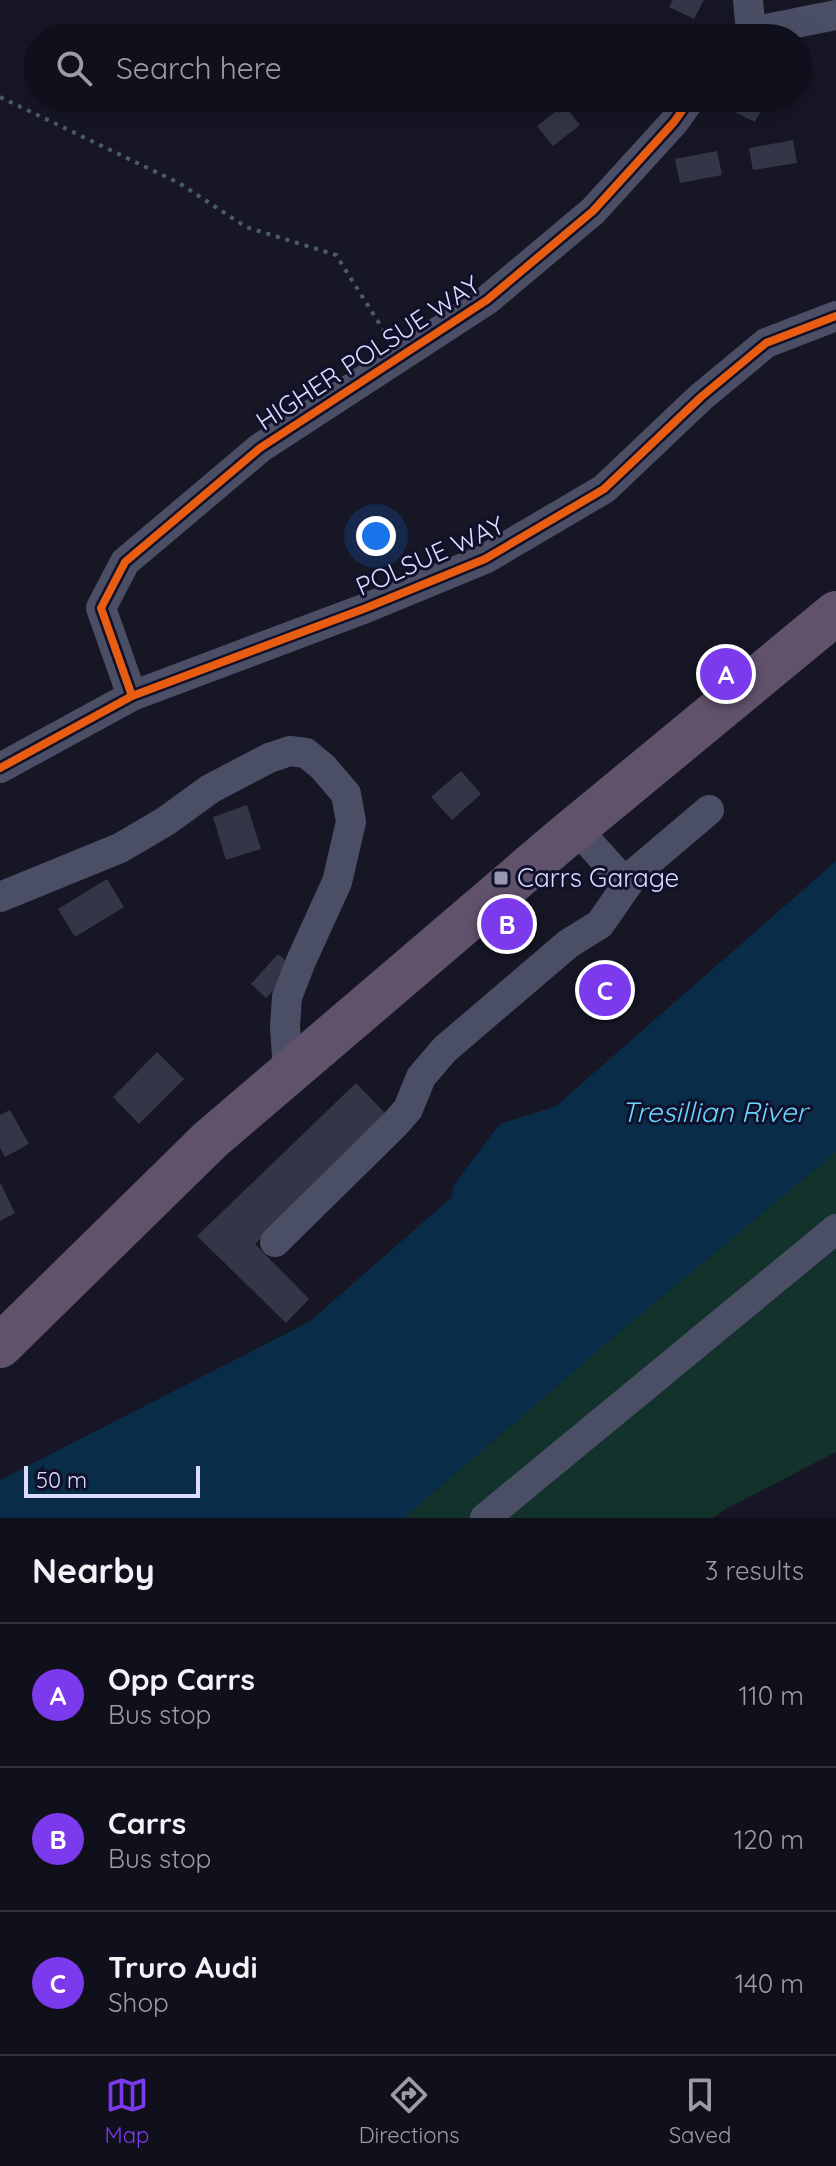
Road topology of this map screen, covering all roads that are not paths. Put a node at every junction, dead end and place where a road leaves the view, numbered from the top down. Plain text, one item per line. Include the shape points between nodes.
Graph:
1 (748, 0) edge
2 (836, 15) edge
3 (747, 24) edge
4 (796, 24) edge
5 (681, 112) edge
6 (836, 316) edge
7 (836, 613) edge
8 (132, 696) junction
9 (0, 768) edge
10 (709, 810) dead end
11 (576, 828) junction
12 (627, 885) junction
13 (0, 897) edge
14 (288, 1074) junction
15 (836, 1229) edge
16 (275, 1242) dead end
17 (0, 1346) edge
18 (485, 1518) edge

1 - 3 street
2 - 4 street
5 - 8 street, HIGHER POLSUE WAY via 593,211 487,300 260,448 125,562 101,608
6 - 8 street, POLSUE WAY via 766,343 604,489 485,559
7 - 11 highway
8 - 9 street, POLSUE WAY
10 - 12 street
11 - 12 street
11 - 14 highway
12 - 16 street via 600,924 568,944 445,1049 421,1077 408,1109 394,1125
13 - 14 street via 120,848 269,758 290,751 306,753 346,794 351,822 337,882 287,997
14 - 17 highway via 210,1140
15 - 18 street

